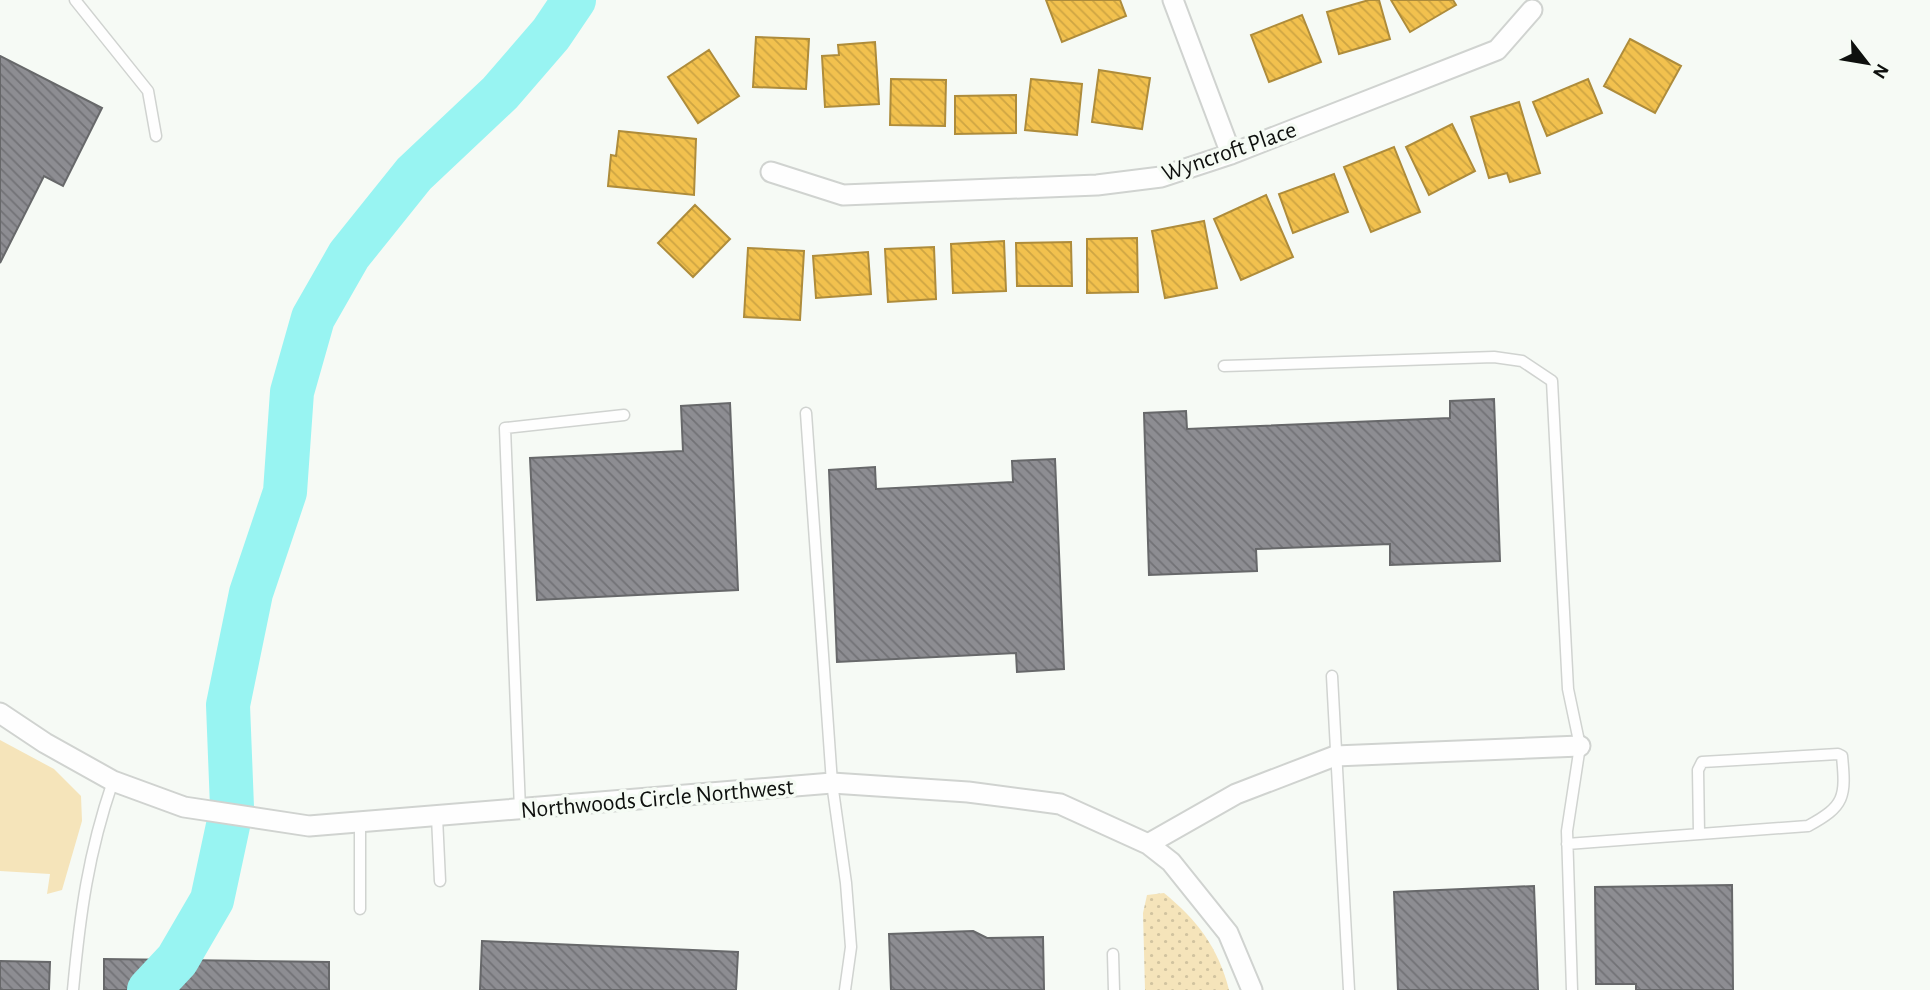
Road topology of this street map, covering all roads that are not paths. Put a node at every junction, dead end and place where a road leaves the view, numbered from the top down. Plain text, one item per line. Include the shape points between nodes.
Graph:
1 (75, 0) edge
2 (1173, 0) edge
3 (1532, 10) dead end
4 (156, 136) dead end
5 (1231, 154) junction
6 (771, 172) dead end
7 (1224, 366) dead end
8 (806, 413) dead end
9 (624, 415) dead end
10 (1332, 676) dead end
11 (0, 713) edge
12 (1580, 746) junction
13 (1335, 756) junction
14 (113, 781) junction
15 (832, 783) junction
16 (520, 811) junction
17 (437, 817) junction
18 (360, 822) junction
19 (1699, 833) junction
20 (1148, 844) junction
21 (1567, 844) junction
22 (440, 881) dead end
23 (359, 909) dead end
24 (1113, 954) dead end
25 (73, 990) edge
26 (845, 990) edge
27 (1114, 990) edge
28 (1252, 990) edge
29 (1349, 990) edge
30 (1572, 990) edge

1 - 4 lane via 148,91
2 - 5 street
3 - 5 street, Wyncroft Place via 1497,50
5 - 6 street, Wyncroft Place via 1161,177 1097,186 843,195
7 - 12 lane via 1494,357 1522,361 1552,382 1568,689
8 - 15 lane
9 - 16 lane via 505,428
10 - 13 lane
11 - 14 street, Northwoods Circle Northwest
12 - 13 street
12 - 21 lane
13 - 20 street via 1236,794
13 - 29 lane
14 - 18 street, Northwoods Circle Northwest via 184,807 309,825
14 - 25 lane via 93,839 80,906
15 - 16 street, Northwoods Circle Northwest
15 - 20 street, Northwoods Circle Northwest via 968,792 1060,804
15 - 26 lane via 851,947
16 - 17 street, Northwoods Circle Northwest
17 - 18 street, Northwoods Circle Northwest
17 - 22 lane
18 - 23 lane
19 - 19 lane via 1808,826 1833,812 1845,786 1842,756 1702,762 1698,770
19 - 21 lane
20 - 28 street, Northwoods Circle Northwest via 1171,862 1228,933
21 - 30 lane
24 - 27 lane

